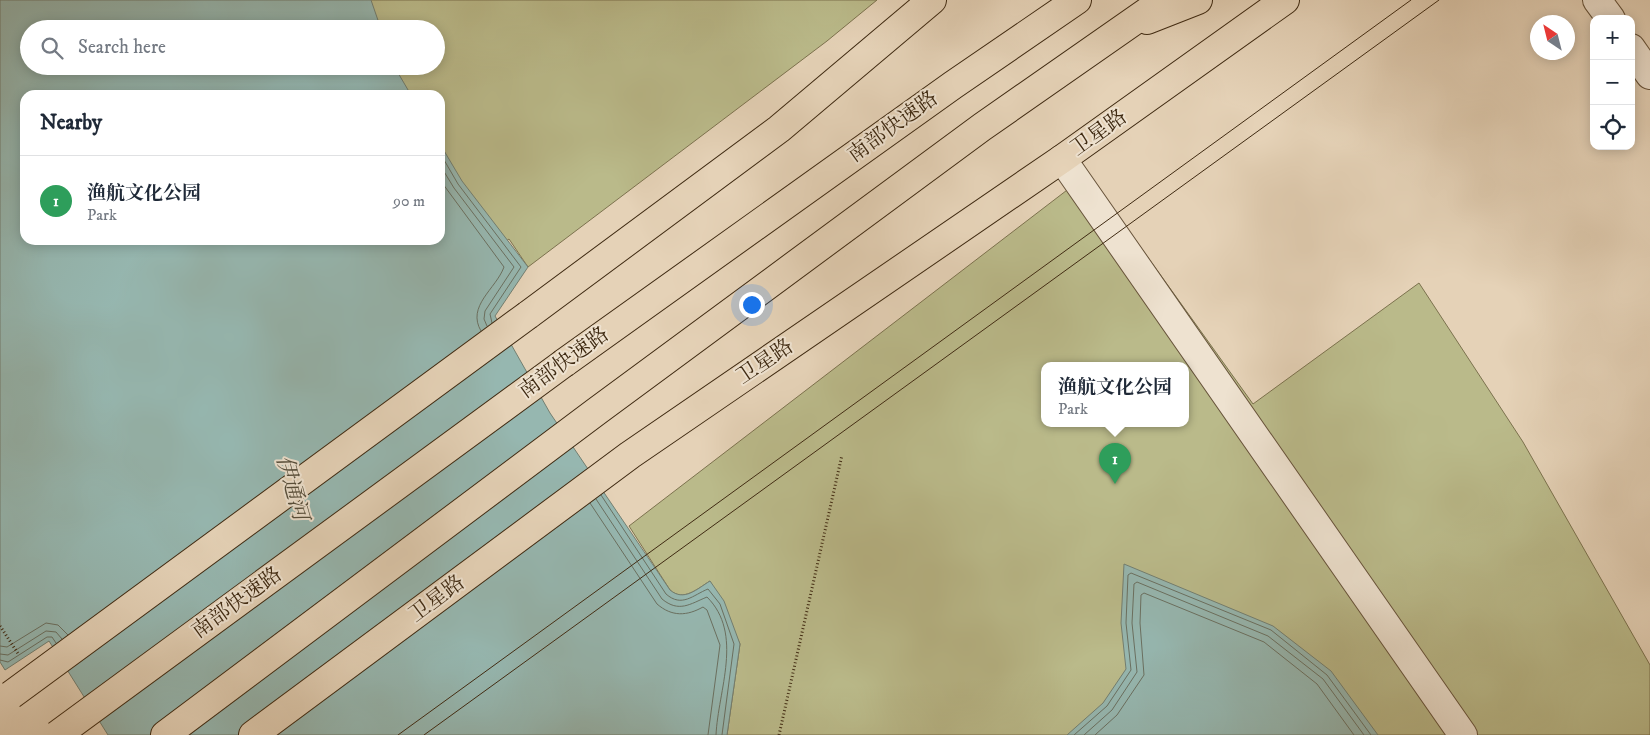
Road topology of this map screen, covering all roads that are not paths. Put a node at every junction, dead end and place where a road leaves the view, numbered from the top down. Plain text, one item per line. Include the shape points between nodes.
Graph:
1 (932, 0) edge
2 (1077, 0) edge
3 (1164, 0) edge
4 (1198, 0) edge
5 (1285, 0) edge
6 (1598, 0) edge
7 (1608, 15) edge
8 (1122, 30) junction
9 (1635, 54) edge
10 (1650, 75) edge
11 (1062, 159) junction
12 (6, 699) edge
13 (57, 735) edge
14 (165, 735) edge
15 (253, 735) edge
16 (1463, 735) edge

1 - 12 main road, bridge via 779,129
2 - 13 main road, 南部快速路, bridge via 953,84 564,363
3 - 8 main road
4 - 8 main road
5 - 11 main road, 卫星路
6 - 7 street
8 - 14 main road via 982,127
9 - 10 street
11 - 15 main road, 卫星路 via 630,456
11 - 16 street

